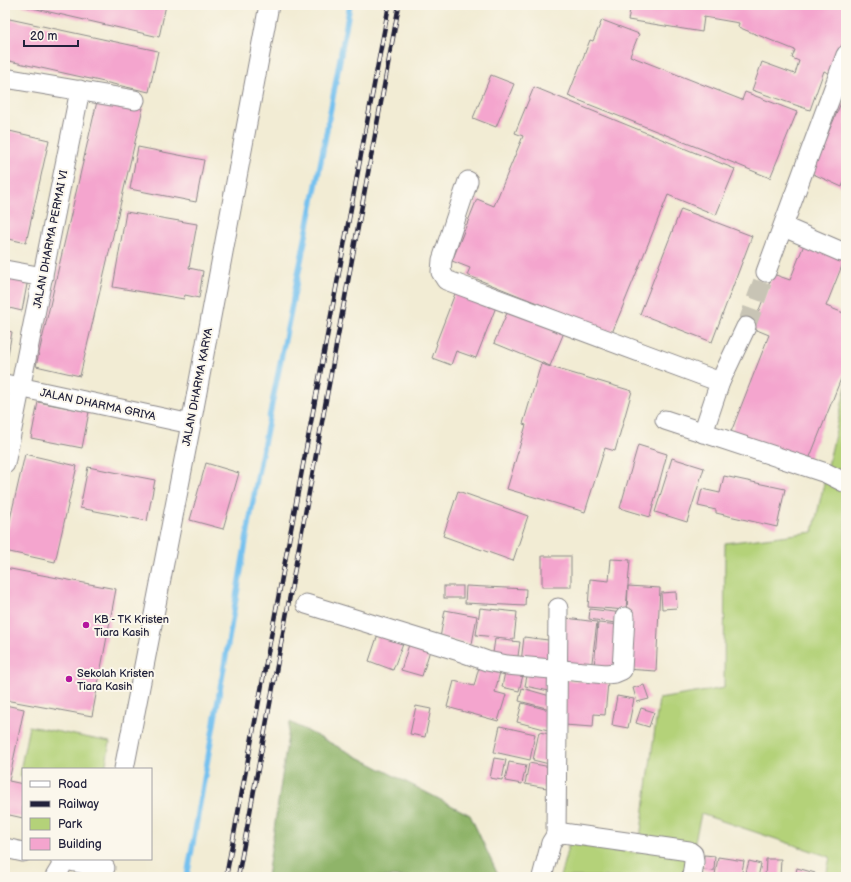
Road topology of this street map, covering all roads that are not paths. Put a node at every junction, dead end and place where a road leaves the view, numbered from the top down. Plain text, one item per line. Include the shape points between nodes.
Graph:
1 (269, 5) edge
2 (846, 55) edge
3 (5, 78) edge
4 (80, 90) junction
5 (135, 100) dead end
6 (468, 181) dead end
7 (784, 227) junction
8 (842, 252) dead end
9 (5, 270) edge
10 (766, 272) tunnel mouth
11 (42, 277) junction
12 (746, 327) tunnel mouth
13 (720, 382) junction
14 (13, 386) edge
15 (665, 420) dead end
16 (191, 424) junction
17 (703, 433) junction
18 (5, 464) edge
19 (846, 483) edge
20 (306, 604) dead end
21 (558, 608) dead end
22 (624, 617) dead end
23 (558, 670) junction
24 (124, 768) edge
25 (556, 835) junction
26 (5, 848) edge
27 (22, 852) edge
28 (62, 860) edge
29 (67, 860) edge
30 (103, 868) edge
31 (55, 877) edge
32 (542, 877) edge
33 (692, 877) edge

1 - 16 street, JALAN DHARMA KARYA
2 - 7 street
3 - 4 street
4 - 5 street
4 - 11 street, JALAN DHARMA PERMAI VI
6 - 13 street via 442,260 441,272 446,280
7 - 8 street
7 - 10 street
9 - 11 street
11 - 14 street, JALAN DHARMA PERMAI VI
12 - 13 street
13 - 17 street
14 - 16 street, JALAN DHARMA GRIYA
14 - 18 street, JALAN DHARMA PERMAI VI
15 - 17 street
16 - 24 street, JALAN DHARMA KARYA
17 - 19 street via 826,473
20 - 23 street via 487,661
21 - 23 street
22 - 23 street via 622,670 606,674
23 - 25 street
25 - 32 street via 551,843
25 - 33 street via 563,833 689,851 694,858
26 - 27 street
28 - 31 street via 62,867
29 - 30 street

